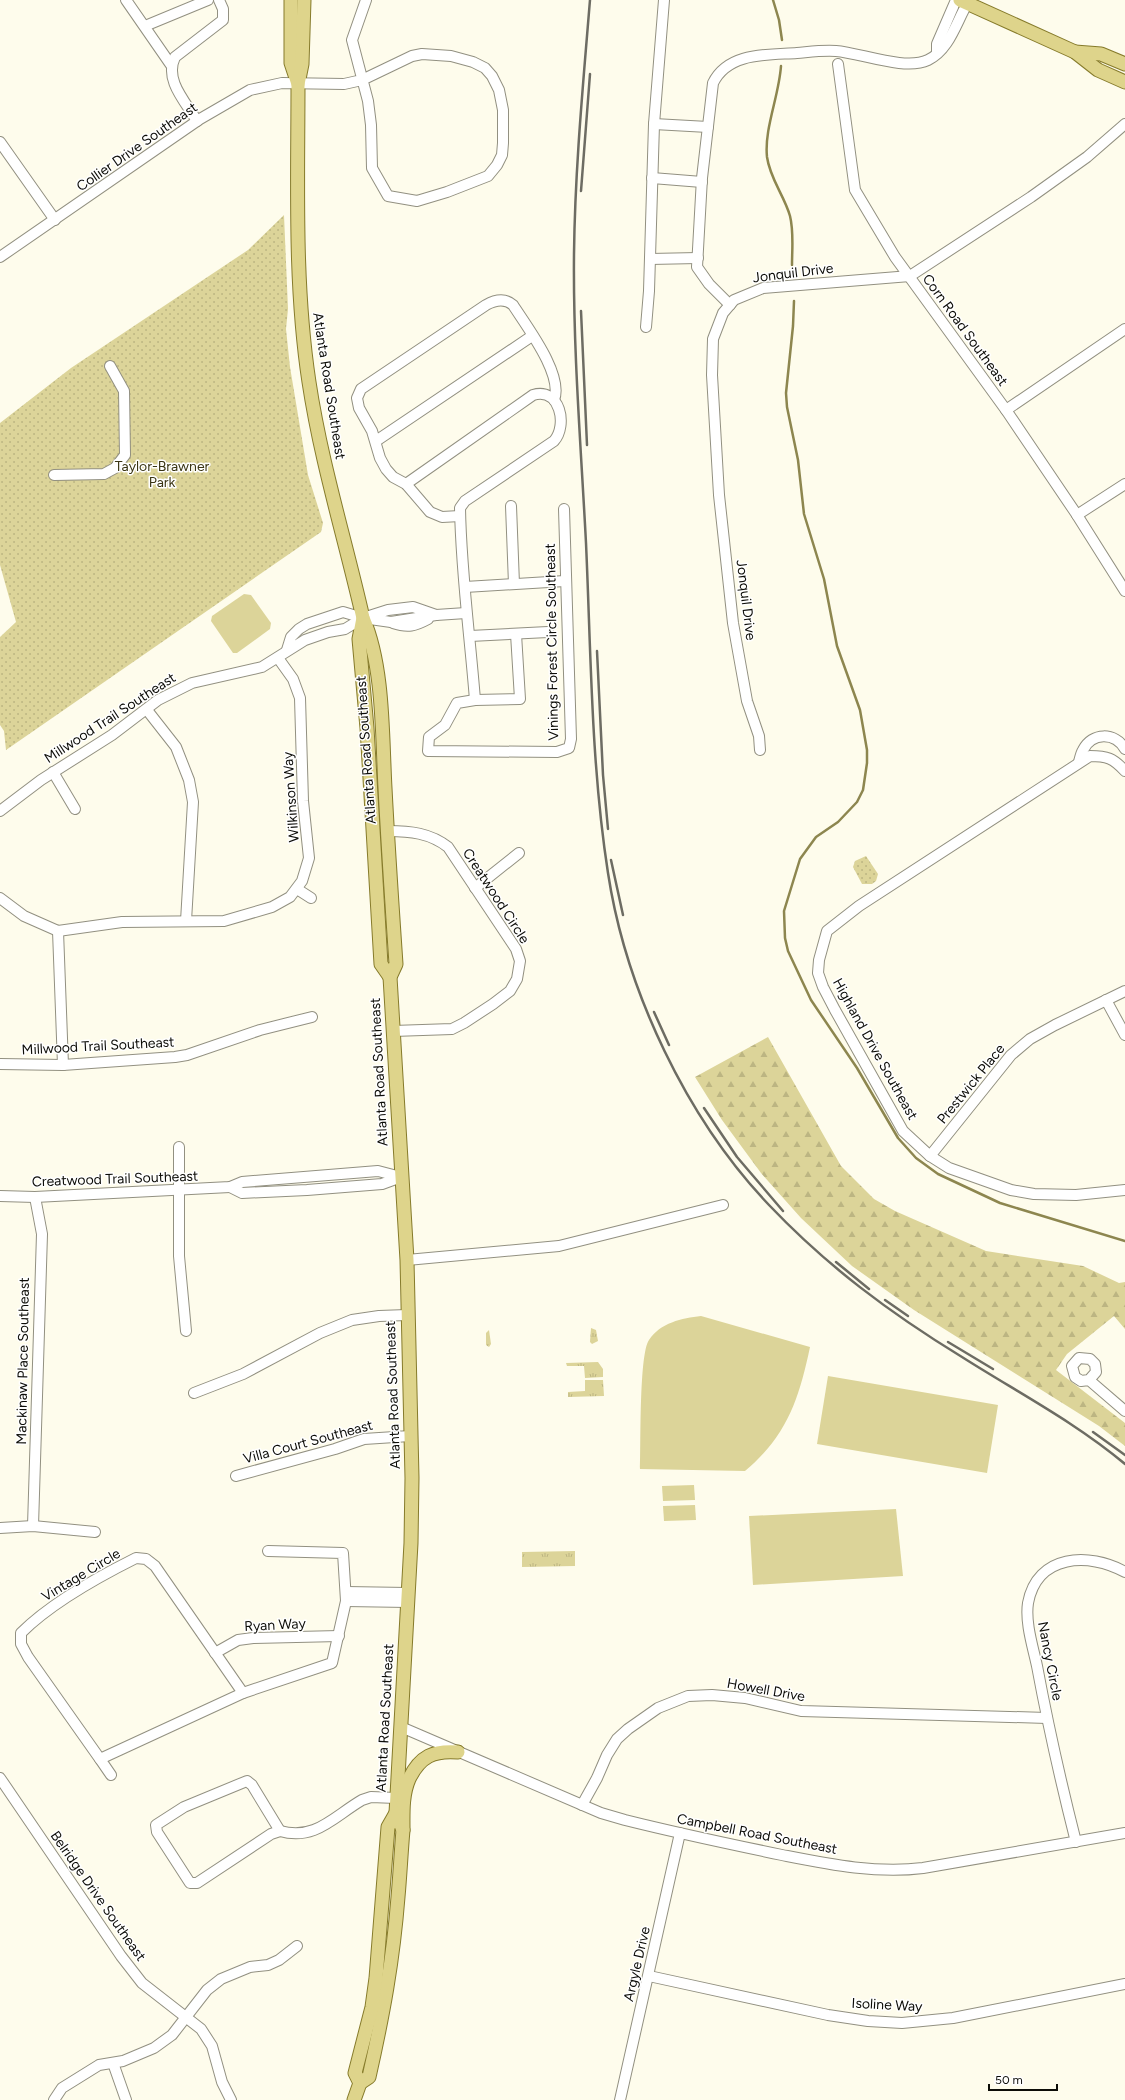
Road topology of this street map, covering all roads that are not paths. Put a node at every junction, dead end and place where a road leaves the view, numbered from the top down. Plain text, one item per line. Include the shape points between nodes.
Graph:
1 (126, 0) edge
2 (208, 0) edge
3 (219, 0) edge
4 (291, 0) edge
5 (304, 0) edge
6 (366, 0) edge
7 (664, 0) edge
8 (961, 1) edge
9 (145, 26) junction
10 (1075, 52) junction
11 (171, 64) junction
12 (838, 64) dead end
13 (1125, 64) edge
14 (362, 80) junction
15 (1125, 82) edge
16 (298, 84) junction
17 (197, 121) junction
18 (654, 124) junction
19 (1125, 124) edge
20 (708, 127) junction
21 (0, 142) edge
22 (652, 178) junction
23 (702, 182) junction
24 (55, 220) junction
25 (0, 257) edge
26 (698, 258) junction
27 (650, 259) junction
28 (910, 276) junction
29 (730, 305) junction
30 (646, 327) dead end
31 (1125, 329) edge
32 (532, 336) junction
33 (110, 366) dead end
34 (554, 400) junction
35 (1006, 410) junction
36 (376, 441) junction
37 (54, 476) dead end
38 (406, 484) junction
39 (1125, 484) edge
40 (511, 506) dead end
41 (564, 509) dead end
42 (1077, 515) junction
43 (460, 516) junction
44 (564, 581) junction
45 (514, 584) junction
46 (464, 587) junction
47 (1125, 591) edge
48 (466, 613) junction
49 (436, 615) junction
50 (363, 618) junction
51 (548, 632) dead end
52 (516, 634) junction
53 (470, 636) junction
54 (287, 650) junction
55 (278, 658) junction
56 (475, 700) junction
57 (147, 710) junction
58 (1125, 749) edge
59 (760, 750) dead end
60 (1079, 762) junction
61 (1125, 771) edge
62 (53, 772) junction
63 (75, 809) dead end
64 (0, 811) edge
65 (388, 831) junction
66 (520, 853) dead end
67 (475, 888) junction
68 (297, 889) junction
69 (0, 898) edge
70 (311, 898) dead end
71 (186, 921) junction
72 (58, 931) junction
73 (390, 976) junction
74 (1125, 991) edge
75 (1106, 1000) junction
76 (312, 1017) dead end
77 (393, 1030) junction
78 (1125, 1035) edge
79 (0, 1064) edge
80 (63, 1065) junction
81 (179, 1147) dead end
82 (930, 1156) junction
83 (401, 1177) junction
84 (178, 1190) junction
85 (1125, 1190) edge
86 (0, 1196) edge
87 (35, 1196) junction
88 (723, 1205) dead end
89 (407, 1260) junction
90 (406, 1315) junction
91 (186, 1331) dead end
92 (1089, 1380) dead end
93 (194, 1393) dead end
94 (1125, 1411) edge
95 (410, 1436) junction
96 (236, 1476) dead end
97 (34, 1526) junction
98 (0, 1528) edge
99 (95, 1532) dead end
100 (268, 1552) dead end
101 (1125, 1572) edge
102 (346, 1596) junction
103 (408, 1597) junction
104 (339, 1636) junction
105 (216, 1653) junction
106 (243, 1693) junction
107 (1047, 1718) junction
108 (401, 1728) junction
109 (458, 1752) junction
110 (100, 1759) junction
111 (111, 1775) dead end
112 (0, 1778) edge
113 (396, 1798) junction
114 (582, 1805) junction
115 (396, 1813) junction
116 (402, 1830) junction
117 (280, 1831) junction
118 (680, 1833) junction
119 (1125, 1833) edge
120 (1076, 1842) junction
121 (297, 1946) dead end
122 (648, 1976) junction
123 (1125, 1984) edge
124 (186, 2017) junction
125 (113, 2063) junction
126 (360, 2083) junction
127 (54, 2100) edge
128 (126, 2100) edge
129 (231, 2100) edge
130 (354, 2100) edge
131 (620, 2100) edge

1 - 9 street
2 - 9 street
3 - 11 street via 223,9 223,20 175,57
4 - 16 main road, Atlanta Road Southeast via 291,63
5 - 16 main road, Atlanta Road Southeast via 302,64
6 - 14 street via 352,40
7 - 18 street
8 - 10 main road
8 - 20 street via 944,48 930,59 919,63 869,58 836,51 750,57 730,64 717,75 713,83
9 - 11 street
10 - 13 main road via 1101,54
10 - 15 main road via 1098,70
11 - 17 street via 171,76
12 - 28 street, Corn Road Southeast via 855,190 895,257
14 - 14 street via 412,56 422,54 451,56 485,68 500,90 503,143 502,155 497,165 488,176 417,201 388,196 372,168 371,125
14 - 16 street, Collier Drive Southeast via 344,84
16 - 17 street, Collier Drive Southeast via 278,83 250,90
16 - 50 main road, Atlanta Road Southeast via 298,256 305,350 324,460
17 - 24 street, Collier Drive Southeast
18 - 20 street
18 - 22 street
19 - 28 street, Jonquil Drive via 1087,157 1031,197
20 - 23 street
21 - 24 street
22 - 23 street
22 - 27 street
23 - 26 street
24 - 25 street, Collier Drive Southeast
26 - 27 street
26 - 29 street via 697,267 700,274
27 - 30 street
28 - 29 street, Jonquil Drive via 763,288 747,293
28 - 35 street, Corn Road Southeast
29 - 59 street, Jonquil Drive via 723,313 713,339 712,375 719,495 733,623 747,701 759,736
31 - 35 street
32 - 34 street via 554,379
32 - 36 street
32 - 36 street via 511,303 496,301 486,305 362,389 357,398 359,408
33 - 37 street via 124,391 125,455 114,468 104,474
34 - 38 street via 545,394 533,395
34 - 43 street via 561,419 559,435 554,441 465,501 460,508
35 - 42 street, Corn Road Southeast
36 - 38 street via 386,469 393,477
38 - 43 street via 430,512 442,517
39 - 42 street
40 - 45 street
41 - 44 street, Vinings Forest Circle Southeast
42 - 47 street, Corn Road Southeast
43 - 46 street
44 - 45 street
44 - 56 street, Vinings Forest Circle Southeast via 571,739 569,748 557,752 428,751 429,737 445,725 457,703
45 - 46 street
46 - 48 street
48 - 49 street
48 - 53 street
49 - 50 street via 391,622
49 - 50 street via 413,607 388,610
50 - 54 street, Millwood Trail Southeast via 345,629 317,635
50 - 54 street, Millwood Trail Southeast via 342,612 307,624 291,637
50 - 65 main road, Atlanta Road Southeast via 372,638 378,679
50 - 73 main road, Atlanta Road Southeast via 359,639 381,964
51 - 52 street, Vinings Forest Circle Southeast
52 - 53 street, Vinings Forest Circle Southeast
52 - 56 street, Vinings Forest Circle Southeast via 520,699
53 - 56 street
54 - 55 street, Millwood Trail Southeast
55 - 57 street, Millwood Trail Southeast via 262,667 192,683 158,700
55 - 68 street, Wilkinson Way via 293,679 300,698 303,801 309,858 307,869
57 - 62 street, Millwood Trail Southeast
57 - 71 street via 176,747 192,794 194,818
58 - 60 street via 1122,744 1110,737 1098,736 1083,750
60 - 61 street, Highland Drive Southeast via 1090,756 1104,756 1116,761
60 - 82 street, Highland Drive Southeast via 827,930 818,973 823,987 903,1131
62 - 63 street
62 - 64 street, Millwood Trail Southeast
65 - 67 street, Creatwood Circle via 424,834 438,839 448,847
65 - 73 main road, Atlanta Road Southeast via 396,964
66 - 67 street
67 - 77 street, Creatwood Circle via 516,949 520,961 510,991 452,1029
68 - 70 street
68 - 71 street, Wilkinson Way via 282,903 257,912 224,921
69 - 72 street via 24,916
71 - 72 street, Wilkinson Way via 122,922
72 - 80 street
73 - 77 main road, Atlanta Road Southeast
74 - 75 street, Prestwick Place
75 - 78 street
75 - 82 street, Prestwick Place via 1030,1039 1011,1055
76 - 80 street, Millwood Trail Southeast via 260,1030 187,1055
77 - 83 main road, Atlanta Road Southeast
79 - 80 street, Millwood Trail Southeast
81 - 84 street
82 - 85 street, Highland Drive Southeast via 949,1168 1011,1190 1034,1194 1076,1195
83 - 84 street, Creatwood Trail Southeast via 378,1171
83 - 89 main road, Atlanta Road Southeast
84 - 87 street, Creatwood Trail Southeast
84 - 91 street via 179,1256
86 - 87 street, Creatwood Trail Southeast
87 - 97 street, Mackinaw Place Southeast via 42,1234
88 - 89 street via 559,1246
89 - 90 main road, Atlanta Road Southeast
90 - 93 street via 352,1320 320,1332 243,1374
90 - 95 main road, Atlanta Road Southeast
92 - 94 street
95 - 96 street, Villa Court Southeast via 364,1439
95 - 103 main road, Atlanta Road Southeast via 412,1511
97 - 98 street
97 - 99 street
100 - 102 street via 343,1553
101 - 107 street, Nancy Circle via 1107,1563 1077,1560 1056,1564 1035,1584 1027,1614
102 - 103 street
102 - 104 street
103 - 108 main road, Atlanta Road Southeast
104 - 105 street, Ryan Way via 238,1640
104 - 106 street via 332,1663
105 - 106 street, Vintage Circle
105 - 110 street, Vintage Circle via 155,1566 146,1559 136,1558 121,1565 30,1624 21,1633 21,1644
106 - 110 street
107 - 114 street, Howell Drive via 801,1711 745,1698 688,1696 658,1708 618,1739
107 - 120 street, Nancy Circle
108 - 109 street, Campbell Road Southeast
108 - 113 main road, Atlanta Road Southeast
109 - 114 street, Campbell Road Southeast
109 - 116 main road via 441,1751 418,1764 409,1780 404,1798
110 - 111 street, Vintage Circle
112 - 124 street, Belridge Drive Southeast via 142,1983
113 - 115 main road, Atlanta Road Southeast
113 - 117 street via 371,1797 362,1800 309,1833 294,1835
114 - 118 street, Campbell Road Southeast via 625,1820
115 - 116 main road, Atlanta Road Southeast
115 - 126 main road, Atlanta Road Southeast via 388,1827 372,2007 356,2073
116 - 126 main road, Atlanta Road Southeast via 393,1954 386,1998 369,2077
117 - 117 street via 271,1834 197,1883 190,1883 157,1832 156,1825 184,1807 247,1781 256,1791
118 - 120 street, Campbell Road Southeast via 804,1859 885,1870 921,1868
118 - 122 street, Argyle Drive
119 - 120 street, Campbell Road Southeast
121 - 124 street via 268,1965 250,1967 220,1979 207,1990
122 - 123 street, Isoline Way via 828,2015 902,2023 953,2018
122 - 131 street, Argyle Drive
124 - 125 street via 172,2035 154,2048 141,2055
124 - 129 street, Belridge Drive Southeast via 200,2029 212,2046 222,2082
125 - 127 street via 99,2065 62,2088
125 - 128 street
126 - 130 main road, Atlanta Road Southeast

